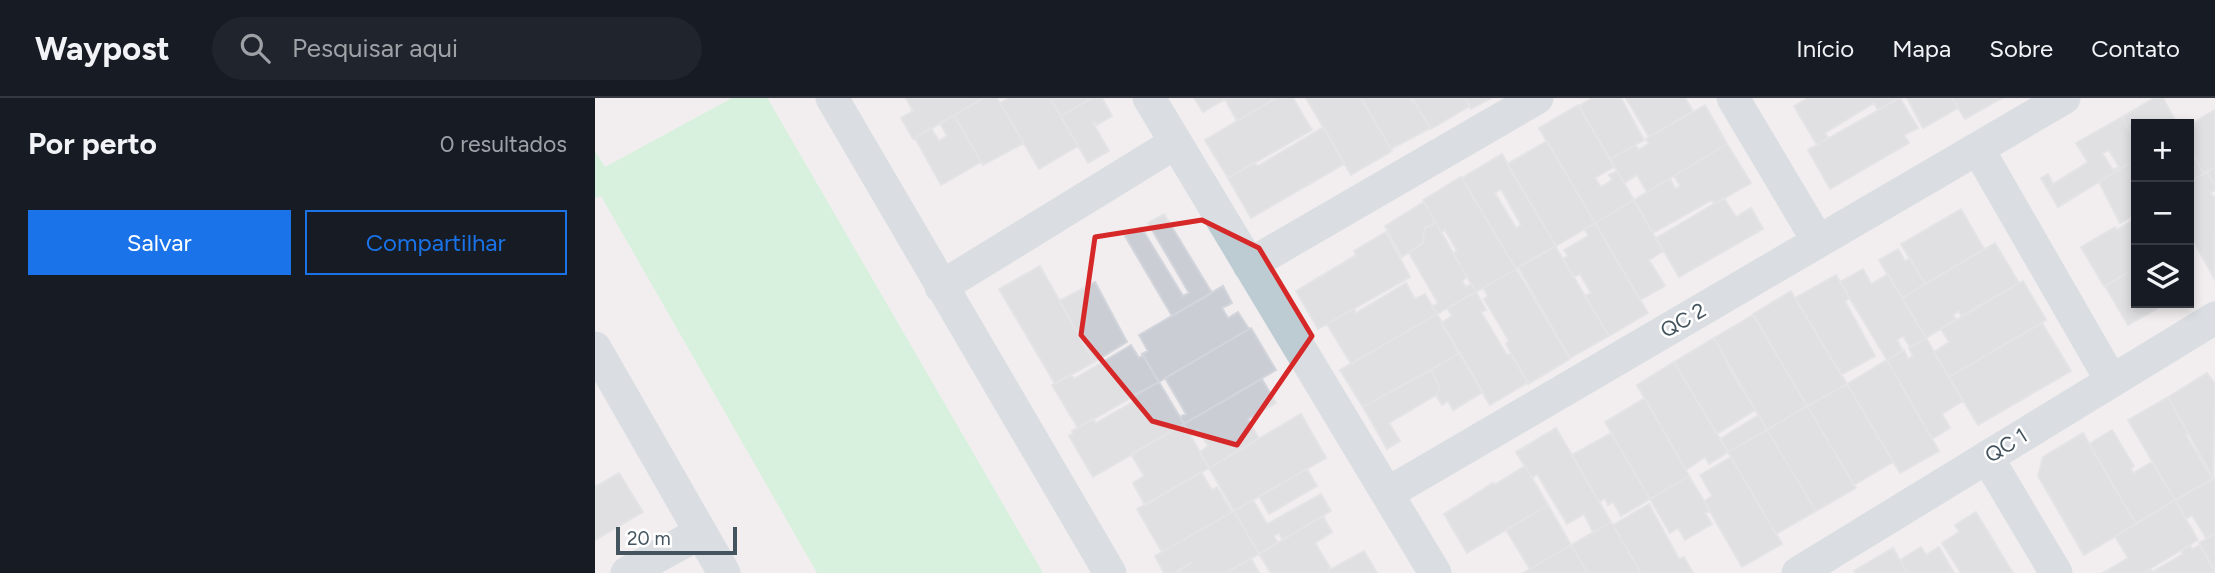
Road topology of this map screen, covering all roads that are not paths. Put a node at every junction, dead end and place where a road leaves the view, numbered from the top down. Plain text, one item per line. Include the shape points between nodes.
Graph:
1 (832, 98) edge
2 (1149, 98) edge
3 (1537, 98) edge
4 (1733, 98) edge
5 (2064, 98) edge
6 (1175, 143) junction
7 (1978, 149) junction
8 (1818, 240) junction
9 (1249, 265) junction
10 (940, 287) junction
11 (2214, 321) edge
12 (595, 348) edge
13 (2111, 380) junction
14 (1987, 457) junction
15 (1388, 493) junction
16 (700, 533) junction
17 (627, 573) edge
18 (724, 573) edge
19 (1110, 573) edge
20 (1435, 573) edge
21 (1798, 573) edge
22 (2056, 573) edge

1 - 10 street
2 - 6 street
3 - 9 street
4 - 8 street
5 - 7 street, QC 2
6 - 9 street
6 - 10 street
7 - 8 street, QC 2
7 - 13 street
8 - 15 street, QC 2
9 - 15 street
10 - 19 street
11 - 13 street, QC 1
12 - 16 street
13 - 14 street, QC 1
14 - 21 street, QC 1
14 - 22 street
15 - 20 street
16 - 17 street
16 - 18 street

